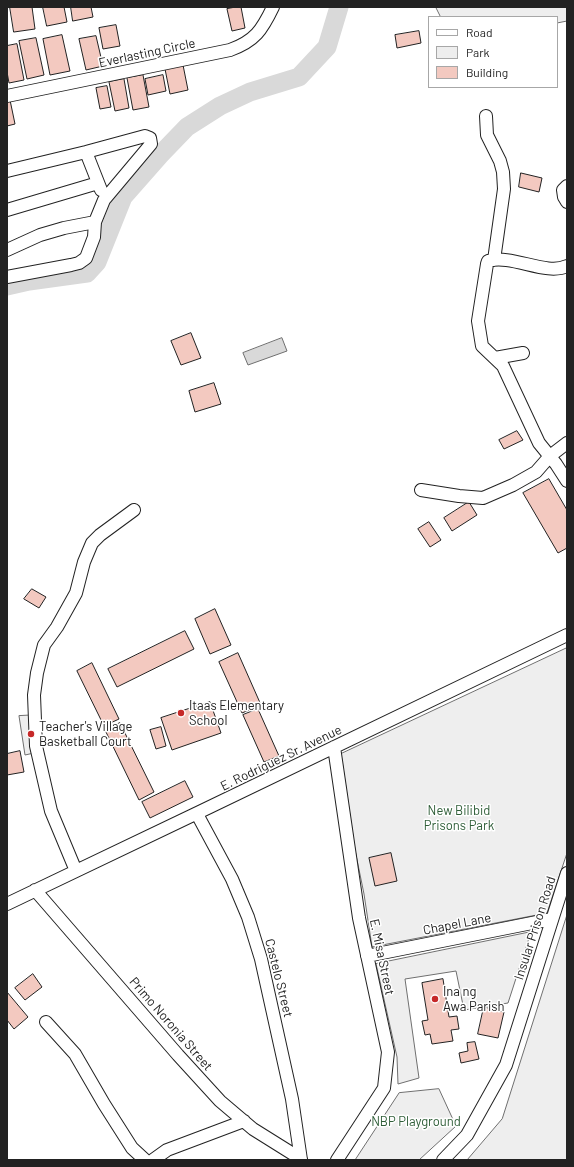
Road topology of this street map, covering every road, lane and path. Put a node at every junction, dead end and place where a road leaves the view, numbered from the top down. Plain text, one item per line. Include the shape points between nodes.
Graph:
1 (273, 7) edge
2 (7, 96) edge
3 (486, 116) dead end
4 (86, 152) junction
5 (7, 171) edge
6 (98, 183) junction
7 (567, 186) edge
8 (104, 200) junction
9 (567, 202) edge
10 (7, 210) edge
11 (95, 222) junction
12 (7, 250) edge
13 (494, 260) junction
14 (567, 266) edge
15 (7, 277) edge
16 (523, 353) dead end
17 (495, 358) junction
18 (567, 443) edge
19 (550, 456) junction
20 (567, 481) edge
21 (421, 490) dead end
22 (134, 510) dead end
23 (567, 636) edge
24 (334, 747) junction
25 (197, 814) junction
26 (76, 871) junction
27 (567, 873) edge
28 (36, 890) junction
29 (7, 904) edge
30 (552, 919) junction
31 (367, 956) junction
32 (46, 1022) dead end
33 (244, 1121) junction
34 (145, 1160) edge
35 (153, 1160) edge
36 (301, 1160) edge
37 (337, 1160) edge
38 (443, 1160) edge

1 - 2 street, Everlasting Circle via 258,33 242,46
3 - 13 street via 487,135 500,161 504,189
4 - 5 street
4 - 6 street
4 - 8 street via 145,136 150,138 150,144
6 - 8 street
6 - 10 street
7 - 9 street via 564,197
8 - 11 street
11 - 12 street via 40,235
11 - 15 street via 94,237 86,258 79,263
13 - 14 street via 557,269
13 - 17 street via 488,261 487,264 478,321 482,346
16 - 17 street
17 - 19 street via 504,366 539,443
18 - 19 street
19 - 20 street
19 - 21 street via 536,472 483,498
22 - 26 street via 92,543 76,593 44,645 37,673 34,696 36,746 51,811
23 - 24 street, E. Rodriguez Sr. Avenue
24 - 25 street, E. Rodriguez Sr. Avenue
24 - 31 street, E. Misa Street
25 - 26 street, E. Rodriguez Sr. Avenue
25 - 36 street, Castelo Street via 232,879 259,952 292,1099
26 - 28 street, E. Rodriguez Sr. Avenue
27 - 30 street, Insular Prison Road
28 - 29 street, E. Rodriguez Sr. Avenue
28 - 33 street, Primo Noronia Street via 183,1061 220,1101
30 - 31 street, Chapel Lane
30 - 38 street, Insular Prison Road via 506,1065 467,1135
31 - 37 street, E. Misa Street via 388,1052 384,1088
32 - 34 street via 75,1054 132,1148
33 - 35 street via 167,1150
33 - 36 street, Primo Noronia Street

